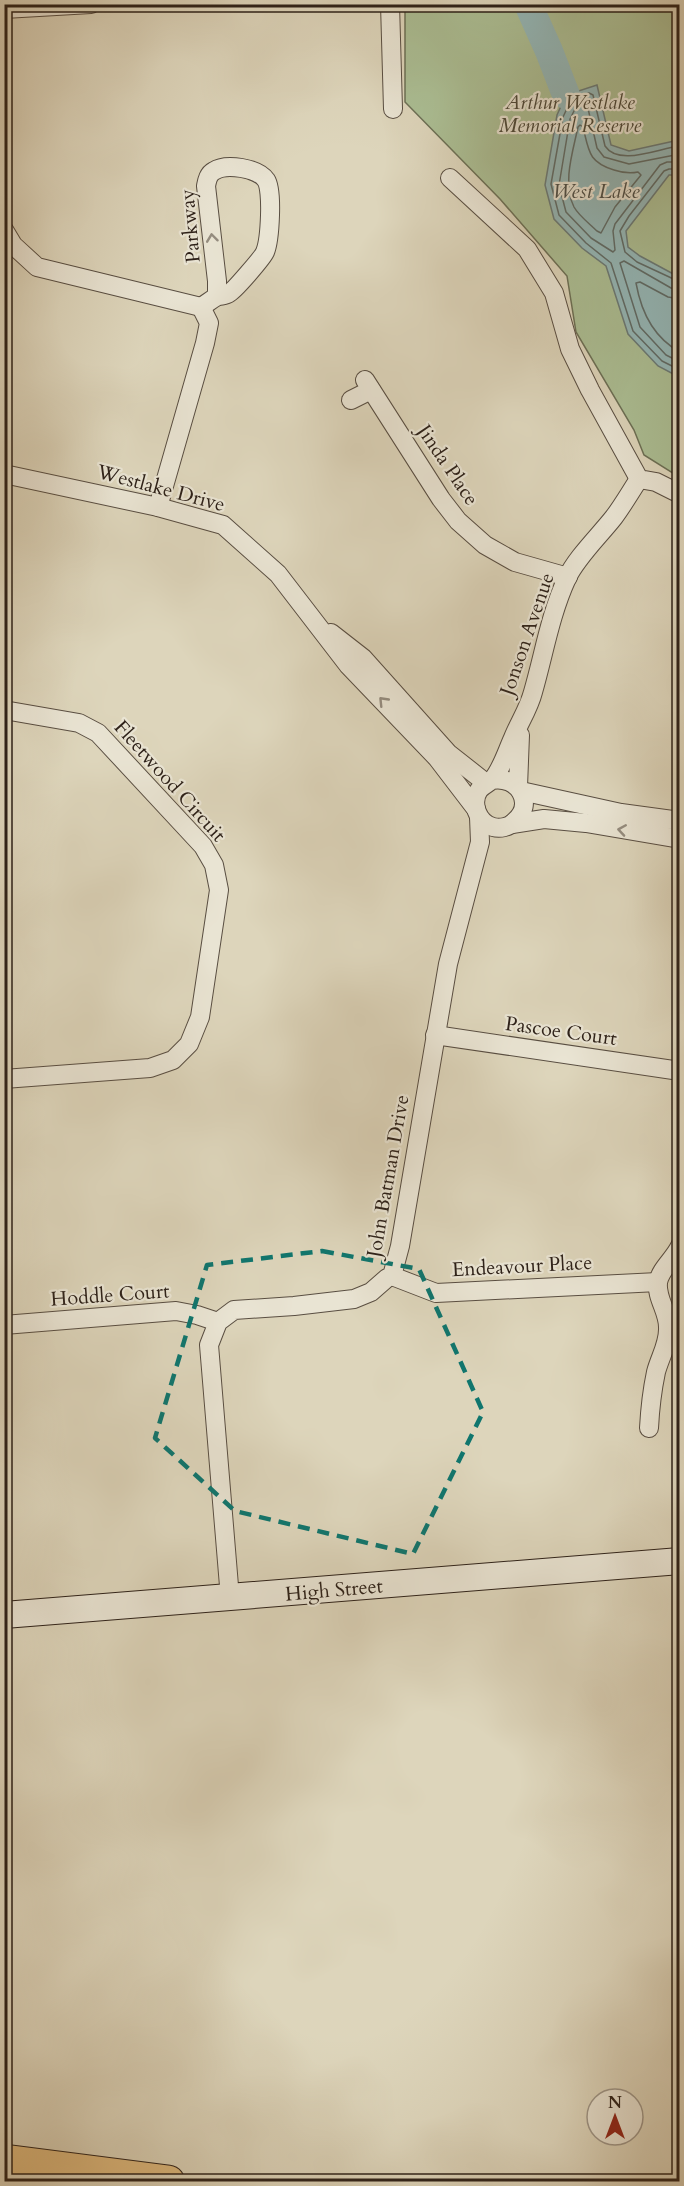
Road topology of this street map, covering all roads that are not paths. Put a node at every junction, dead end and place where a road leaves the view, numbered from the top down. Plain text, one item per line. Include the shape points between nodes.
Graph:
1 (91, 4) edge
2 (390, 4) edge
3 (4, 9) edge
4 (393, 109) dead end
5 (450, 178) dead end
6 (4, 230) edge
7 (217, 296) junction
8 (201, 307) junction
9 (351, 400) dead end
10 (4, 474) edge
11 (639, 478) junction
12 (680, 494) edge
13 (158, 507) junction
14 (568, 577) junction
15 (306, 613) junction
16 (4, 710) edge
17 (522, 718) junction
18 (489, 782) junction
19 (519, 789) junction
20 (477, 813) junction
21 (680, 821) edge
22 (510, 825) junction
23 (680, 839) edge
24 (471, 877) junction
25 (435, 1035) junction
26 (680, 1071) edge
27 (4, 1079) edge
28 (680, 1246) edge
29 (392, 1276) junction
30 (658, 1282) junction
31 (218, 1322) junction
32 (4, 1325) edge
33 (649, 1428) dead end
34 (674, 1562) edge
35 (230, 1598) junction
36 (4, 1615) edge
37 (4, 2161) edge
38 (168, 2181) edge

1 - 3 street
2 - 4 street
5 - 11 street via 527,249 537,263 554,293 570,349
6 - 8 street via 13,245 36,267
7 -> 7 street, Parkway via 208,177 225,167 249,170 267,181 268,243 264,254 229,294
7 - 8 street
8 - 13 street via 209,323 205,343
9 - 14 street, Jinda Place via 368,385 441,499 485,545 515,562
10 - 13 street, Westlake Drive
11 - 12 street
11 - 14 street, Jonson Avenue
13 - 15 street, Westlake Drive via 223,525 278,574
14 - 17 street, Jonson Avenue via 545,640 533,694
15 - 18 street, Westlake Drive via 363,658 448,753
20 -> 15 street, Westlake Drive via 437,758 348,665
16 - 27 street, Fleetwood Circuit via 79,723 98,734 203,846 214,865 219,890 200,1017 189,1044 173,1060 150,1068
17 - 18 street, Jonson Avenue
17 - 19 street, Jonson Avenue
18 - 19 street via 506,780
18 - 20 street via 477,794
19 - 21 street via 621,813
19 - 22 street via 523,809
20 - 22 street via 492,827
20 - 24 street, John Batman Drive via 480,842
23 -> 22 street via 544,819
22 - 24 street, John Batman Drive via 493,842
24 - 25 street, John Batman Drive via 448,964
25 - 26 street, Pascoe Court
25 - 29 street, John Batman Drive
28 - 30 street
29 - 30 street, Endeavour Place via 436,1293
29 - 31 street, John Batman Drive via 354,1299 234,1310
30 - 33 street via 668,1327 651,1395
31 - 32 street, Hoddle Court via 176,1311
31 - 35 street via 209,1345
34 - 35 main road, High Street
35 - 36 main road, High Street
37 - 38 highway

